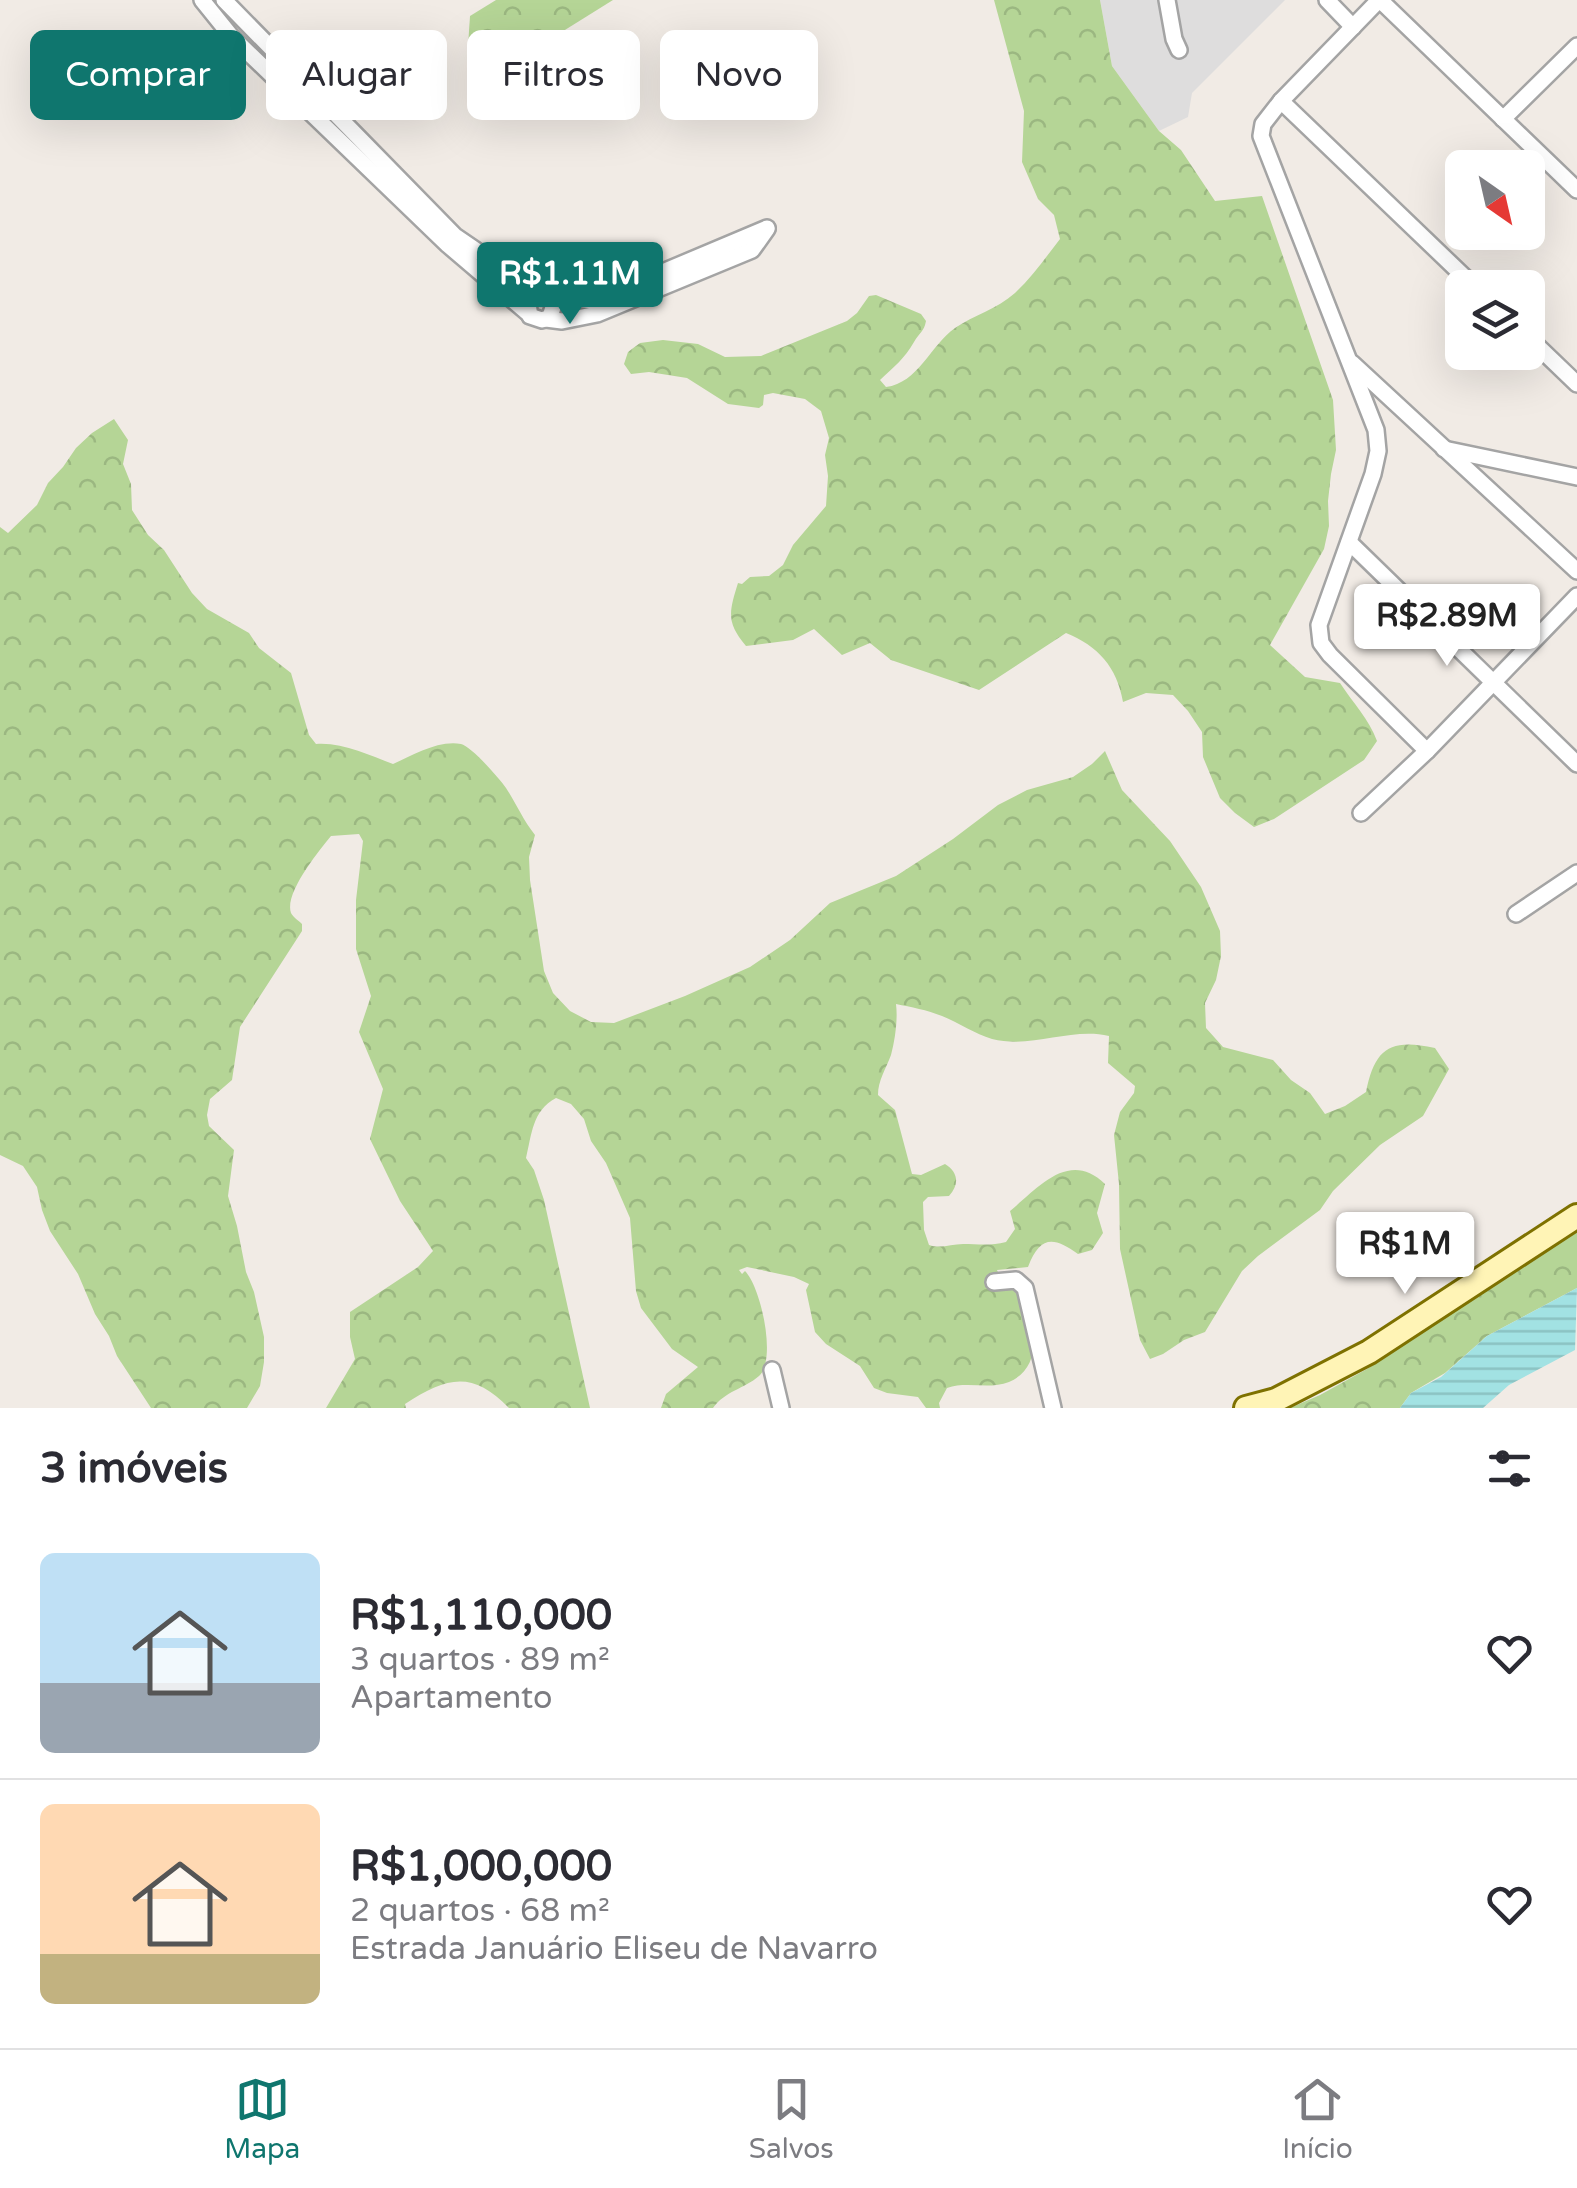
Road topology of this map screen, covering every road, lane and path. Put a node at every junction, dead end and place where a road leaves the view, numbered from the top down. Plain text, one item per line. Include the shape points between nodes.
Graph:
1 (202, 0) edge
2 (224, 0) edge
3 (1167, 0) edge
4 (1326, 0) edge
5 (1380, 0) edge
6 (1353, 27) junction
7 (1577, 46) edge
8 (1179, 50) dead end
9 (1281, 101) junction
10 (1503, 118) junction
11 (1577, 190) edge
12 (1457, 270) edge
13 (544, 295) junction
14 (529, 314) junction
15 (546, 319) junction
16 (1545, 353) edge
17 (1348, 360) junction
18 (1577, 384) edge
19 (1444, 449) junction
20 (1577, 477) edge
21 (1348, 542) junction
22 (1577, 571) edge
23 (1577, 596) edge
24 (1493, 682) junction
25 (1427, 751) junction
26 (1577, 764) edge
27 (1361, 813) dead end
28 (1577, 874) edge
29 (1516, 914) dead end
30 (1577, 1216) edge
31 (994, 1282) dead end
32 (772, 1370) dead end
33 (780, 1408) edge
34 (1053, 1408) edge
35 (1246, 1408) edge

1 - 14 street via 408,206
2 - 13 street via 454,236
3 - 8 street
4 - 6 street
5 - 6 street
5 - 10 street
6 - 9 street
7 - 10 street
9 - 12 street
9 - 17 street via 1260,136
10 - 11 street
13 - 14 street via 529,300
13 - 15 street via 554,309
13 - 15 street via 594,301 767,228 752,250 598,314
14 - 15 street
16 - 18 street
17 - 19 street
17 - 21 street via 1378,452
19 - 20 street
19 - 22 street
21 - 24 street
21 - 25 street via 1320,625 1321,643
23 - 24 street
24 - 25 street
24 - 26 street
25 - 27 street
28 - 29 street
30 - 35 street via 1368,1352 1276,1400
31 - 34 street via 1016,1280 1025,1288
32 - 33 street

